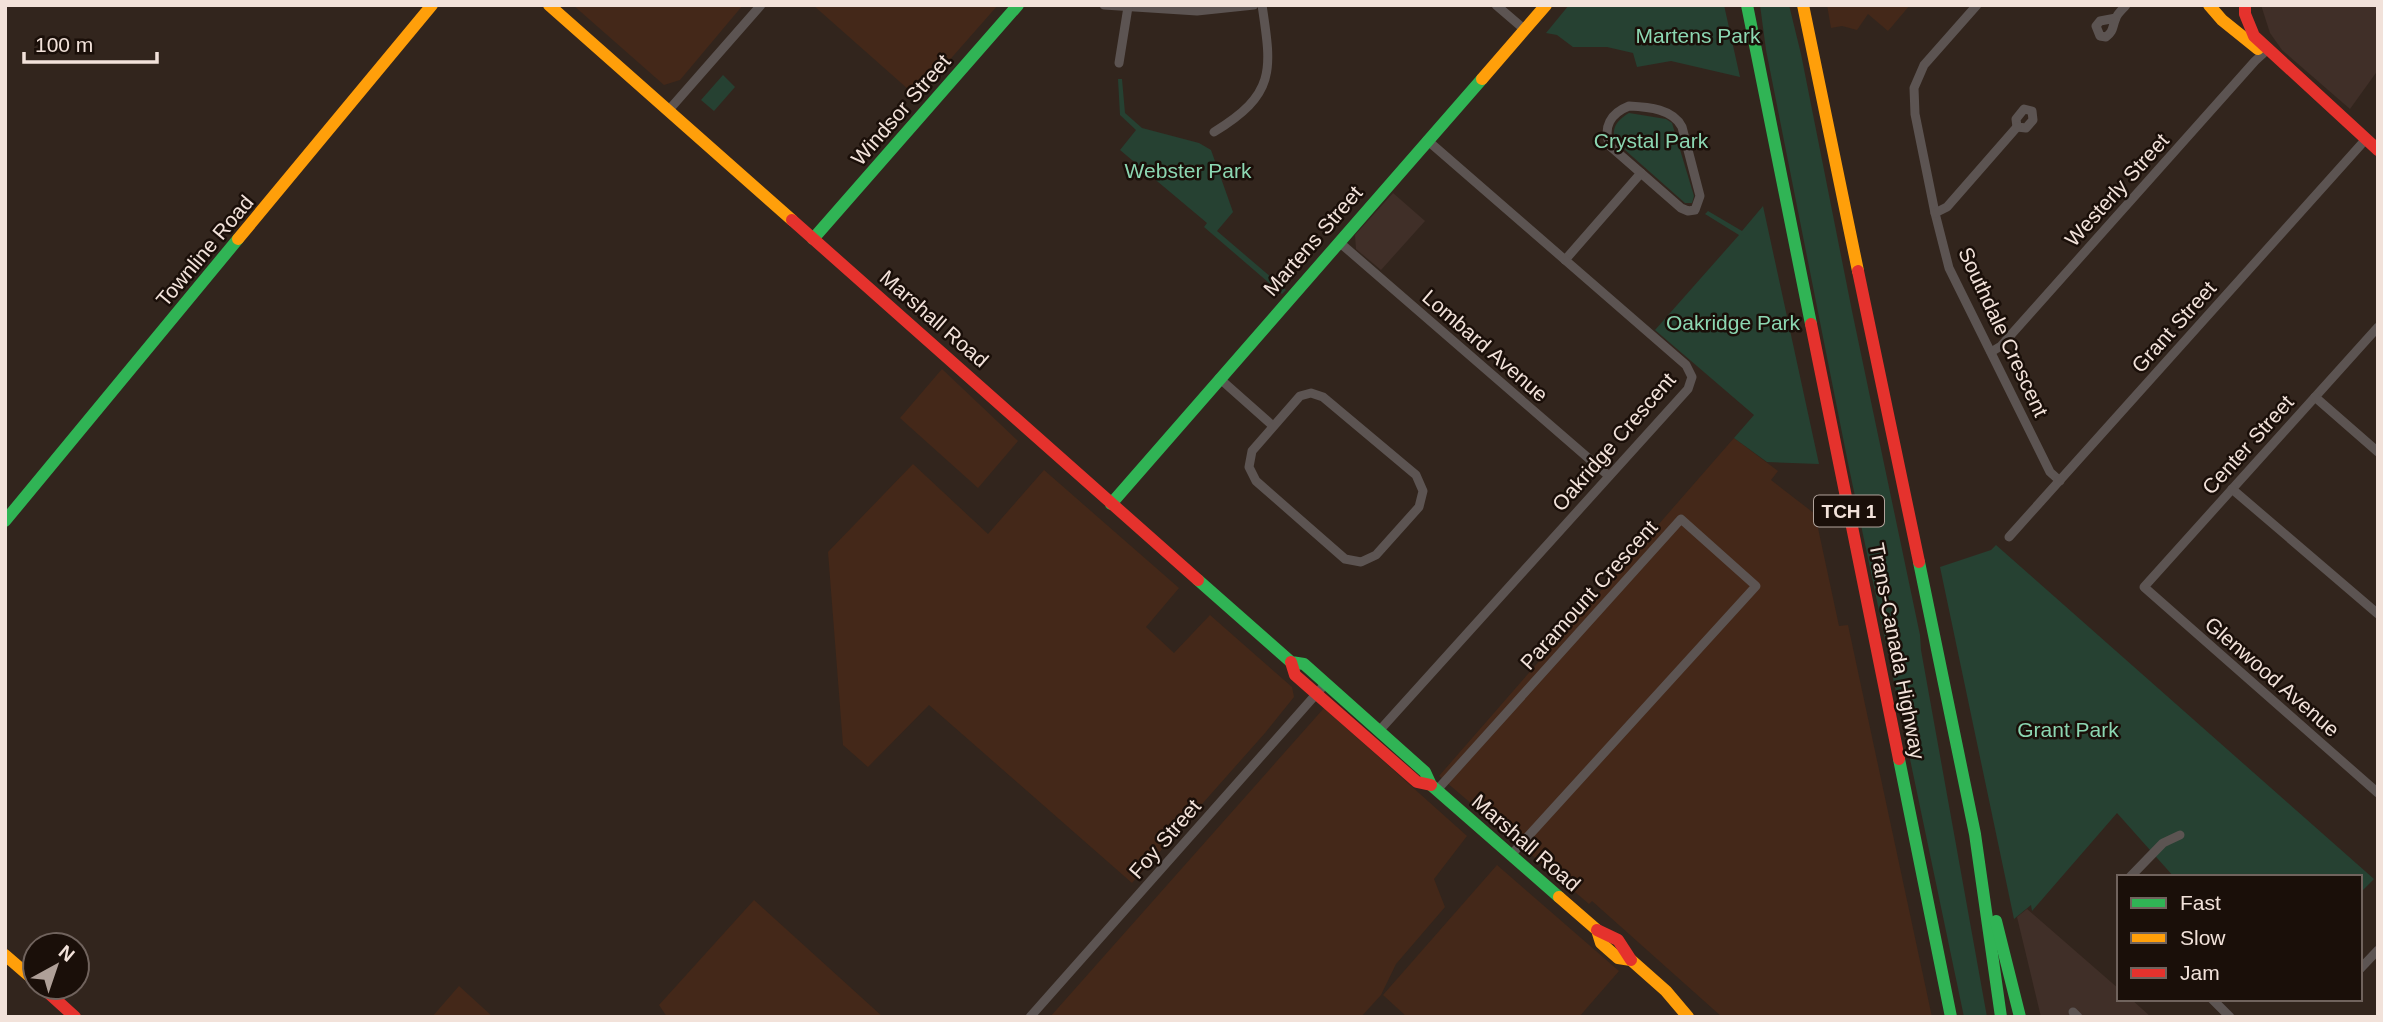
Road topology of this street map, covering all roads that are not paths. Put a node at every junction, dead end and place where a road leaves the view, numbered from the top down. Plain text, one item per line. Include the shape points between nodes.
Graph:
1 (432, 5) edge
2 (549, 5) edge
3 (761, 5) edge
4 (1018, 5) edge
5 (1104, 5) edge
6 (1254, 5) edge
7 (1262, 5) edge
8 (1496, 5) edge
9 (1546, 5) edge
10 (1747, 5) edge
11 (1803, 5) edge
12 (1977, 5) edge
13 (2126, 5) edge
14 (2209, 5) edge
15 (2245, 5) edge
16 (1128, 7) edge
17 (2116, 18) dead end
18 (1524, 29) junction
19 (2267, 50) junction
20 (1119, 62) dead end
21 (668, 111) junction
22 (2017, 127) dead end
23 (1214, 132) dead end
24 (2366, 139) junction
25 (1427, 141) junction
26 (2378, 150) edge
27 (1641, 173) junction
28 (1935, 212) junction
29 (813, 239) junction
30 (1339, 242) junction
31 (1565, 260) junction
32 (2378, 327) edge
33 (1991, 352) junction
34 (1219, 378) junction
35 (2315, 397) junction
36 (1273, 426) junction
37 (2378, 452) edge
38 (1609, 476) junction
39 (2060, 481) junction
40 (2232, 489) junction
41 (1111, 504) junction
42 (5, 521) edge
43 (2009, 537) dead end
44 (2144, 587) joint
45 (2377, 611) edge
46 (1321, 688) junction
47 (1379, 731) junction
48 (1434, 787) junction
49 (2378, 793) edge
50 (1975, 834) junction
51 (2180, 835) dead end
52 (1511, 855) junction
53 (2132, 875) edge
54 (2378, 950) edge
55 (5, 955) edge
56 (2362, 967) edge
57 (21, 969) edge
58 (57, 1001) edge
59 (2214, 1001) edge
60 (75, 1017) edge
61 (1030, 1017) edge
62 (1688, 1017) edge
63 (1951, 1017) edge
64 (2001, 1017) edge
65 (2020, 1017) edge
66 (2230, 1017) edge

1 - 42 main road, Townline Road
2 - 21 main road, Marshall Road
3 - 21 street
4 - 29 main road, Windsor Street
5 - 16 street
6 - 16 street via 1197,11
7 - 23 street via 1270,52 1261,92 1239,117
8 - 18 street
9 - 18 main road, Martens Street
10 - 63 main road, Trans-Canada Highway / TCH 1
11 - 50 main road, Trans-Canada Highway / TCH 1
12 - 28 street, Southdale Crescent via 1924,65 1914,88
13 - 17 street
14 - 19 main road via 2258,49
15 - 19 main road via 2254,36
16 - 20 street
18 - 25 main road, Martens Street
19 - 24 main road
19 - 33 street, Westerly Street
21 - 29 main road, Marshall Road
22 - 28 street via 1947,207
24 - 26 main road
24 - 39 street, Grant Street
25 - 30 main road, Martens Street
25 - 31 street, Oakridge Crescent
27 - 27 street via 1681,208 1695,210 1700,196 1677,118 1629,106 1609,121 1606,136 1610,146
27 - 31 street
28 - 33 street, Southdale Crescent via 1949,268
29 - 41 main road, Marshall Road
30 - 34 main road, Martens Street
30 - 38 street, Lombard Avenue
31 - 38 street, Oakridge Crescent via 1686,365 1692,377 1688,389
32 - 35 street, Center Street
33 - 39 street, Southdale Crescent via 2050,472
34 - 36 street
34 - 41 main road, Martens Street
35 - 37 street
35 - 40 street, Center Street
36 - 36 street via 1252,451 1249,467 1256,481 1345,559 1361,562 1376,555 1419,507 1423,491 1416,475 1323,397 1300,396
38 - 47 street, Oakridge Crescent
39 - 43 street, Grant Street
40 - 44 street, Center Street
40 - 45 street
41 - 46 main road, Marshall Road via 1292,662 1304,664
44 - 49 street, Glenwood Avenue
46 - 47 main road, Marshall Road
46 - 48 main road, Marshall Road via 1417,782
46 - 61 street, Foy Street
47 - 48 main road, Marshall Road via 1425,772
48 - 52 main road, Marshall Road
48 - 52 street, Paramount Crescent via 1681,519 1756,586
50 - 64 main road, Trans-Canada Highway / TCH 1
50 - 65 main road
51 - 53 street via 2163,843
52 - 62 main road, Marshall Road via 1597,930 1610,933 1627,948 1631,961
54 - 56 street
55 - 57 main road
58 - 60 main road
59 - 66 street

